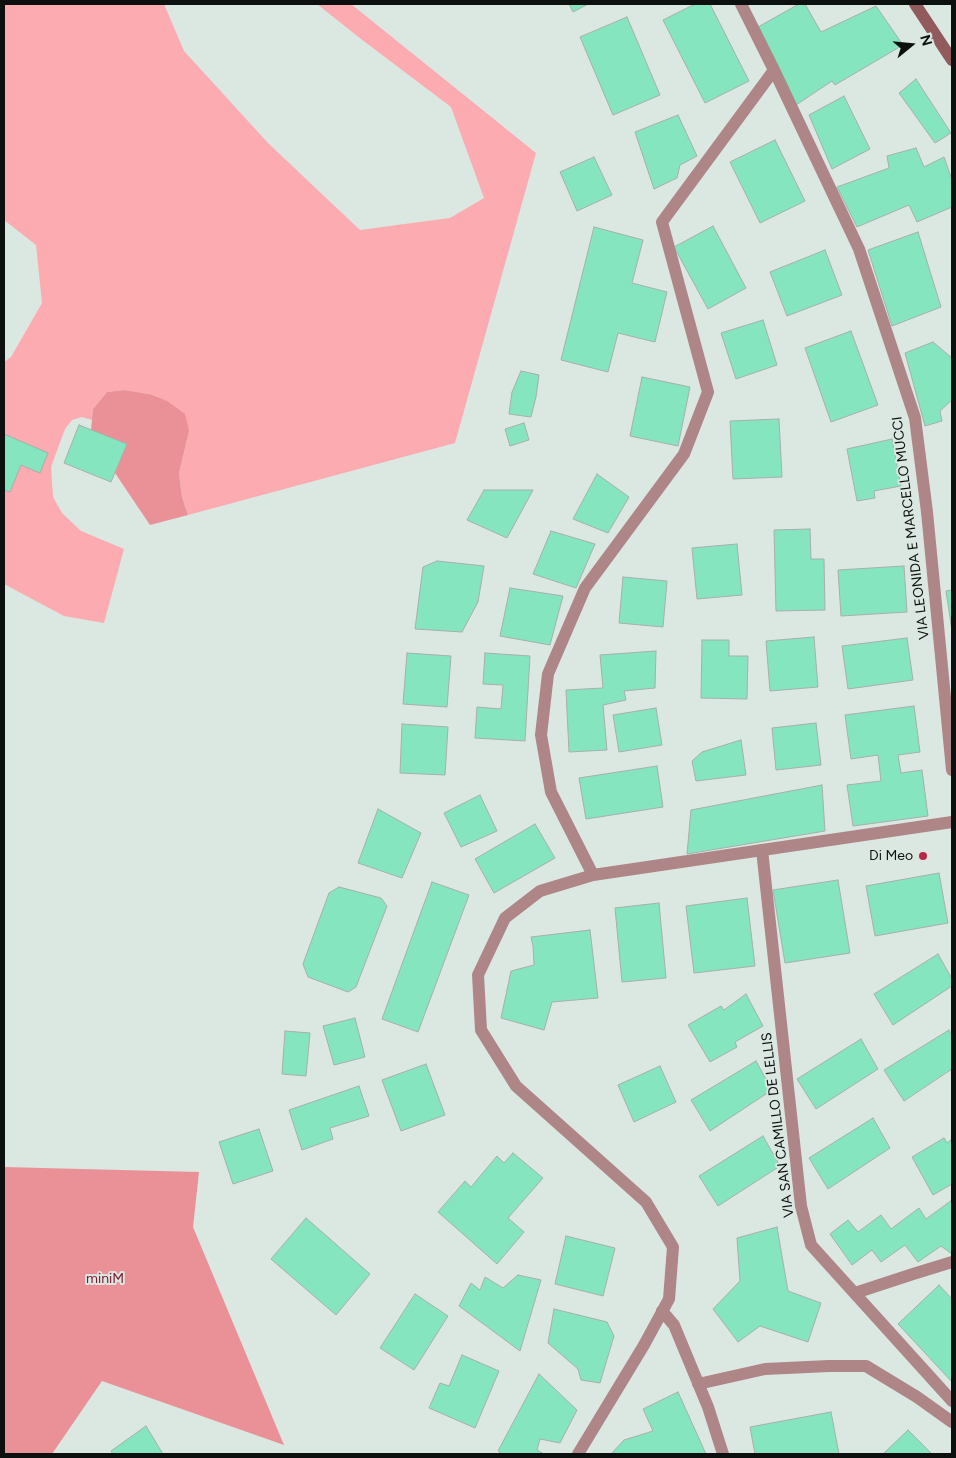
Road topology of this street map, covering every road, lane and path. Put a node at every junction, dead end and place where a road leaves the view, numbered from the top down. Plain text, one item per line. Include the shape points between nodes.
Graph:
1 (741, 4) edge
2 (915, 4) edge
3 (952, 60) edge
4 (774, 70) junction
5 (952, 770) edge
6 (952, 822) edge
7 (762, 850) junction
8 (594, 875) junction
9 (952, 1262) edge
10 (855, 1293) junction
11 (662, 1311) junction
12 (698, 1384) junction
13 (952, 1401) edge
14 (952, 1422) edge
15 (578, 1454) edge
16 (724, 1454) edge

1 - 4 street, VIA LEONIDA E MARCELLO MUCCI
2 - 3 main road
4 - 5 street, VIA LEONIDA E MARCELLO MUCCI via 859,249 915,418
4 - 8 street via 662,222 708,392 684,454 585,588 548,674 541,735 551,792
6 - 7 street
7 - 8 street
7 - 10 street, VIA SAN CAMILLO DE LELLIS via 801,1206 811,1245
8 - 11 street via 540,891 505,918 478,975 481,1030 516,1086 646,1202 673,1247 669,1299
9 - 10 street
10 - 13 street, VIA SAN CAMILLO DE LELLIS
11 - 12 street via 674,1325
11 - 15 street
12 - 14 street via 765,1369 866,1366
12 - 16 street

